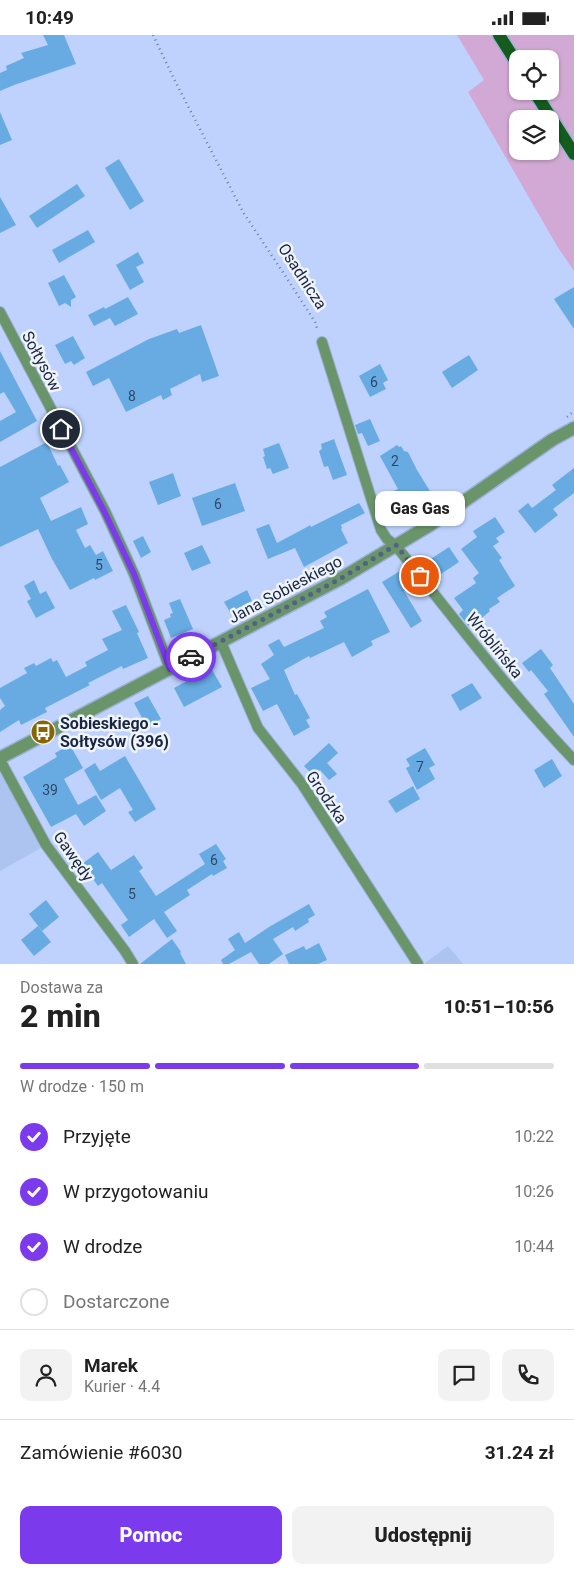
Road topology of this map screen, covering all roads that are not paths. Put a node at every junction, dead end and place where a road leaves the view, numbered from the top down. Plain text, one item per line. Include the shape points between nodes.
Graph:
1 (499, 35) edge
2 (506, 35) edge
3 (512, 50) edge
4 (509, 51) edge
5 (540, 100) edge
6 (574, 154) edge
7 (0, 312) edge
8 (322, 342) road end
9 (574, 428) edge
10 (396, 545) junction
11 (221, 642) junction
12 (170, 669) junction
13 (0, 759) edge
14 (574, 760) edge
15 (133, 964) edge
16 (418, 964) edge

1 - 4 main road
2 - 3 main road
5 - 6 main road
7 - 12 street, Sołtysów via 134,574
8 - 10 street via 381,530
9 - 10 street, Jana Sobieskiego
10 - 11 street, Jana Sobieskiego via 340,579
10 - 14 street, Wróblińska via 481,652
11 - 12 street, Jana Sobieskiego
11 - 16 street, Grodzka via 258,728 302,784
12 - 13 street, Jana Sobieskiego
13 - 15 street, Gawędy via 46,845

